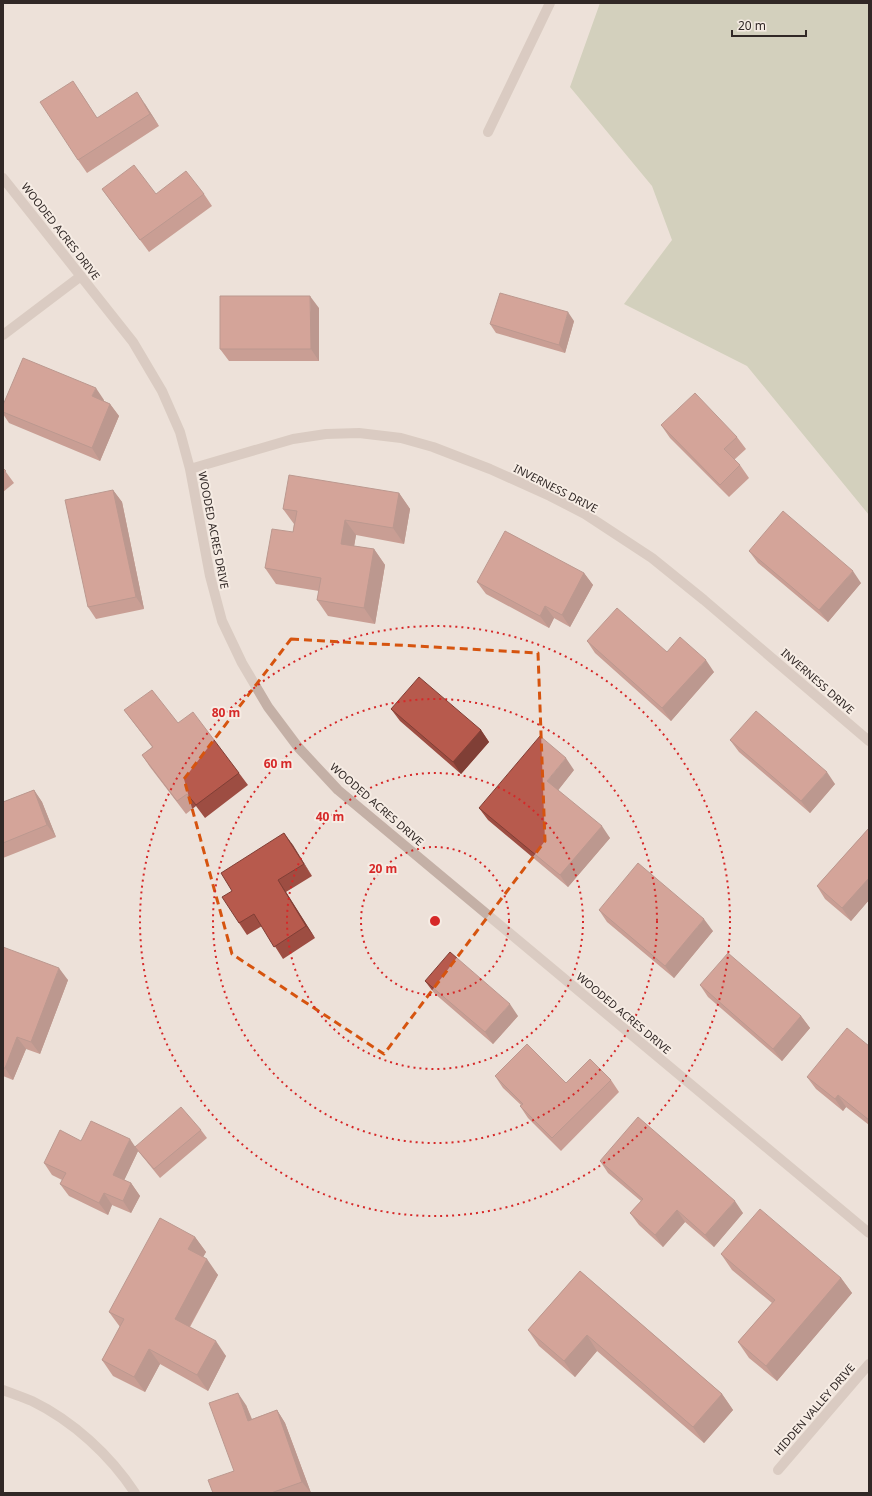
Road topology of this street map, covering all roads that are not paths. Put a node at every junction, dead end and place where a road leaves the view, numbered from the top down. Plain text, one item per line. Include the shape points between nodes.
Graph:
1 (550, 3) edge
2 (488, 132) dead end
3 (3, 178) edge
4 (80, 276) junction
5 (3, 335) edge
6 (190, 469) junction
7 (869, 741) edge
8 (869, 1233) edge
9 (869, 1364) edge
10 (3, 1390) edge
11 (778, 1470) dead end
12 (135, 1493) edge

1 - 2 street
3 - 4 street, WOODED ACRES DRIVE
4 - 5 street
4 - 6 street, WOODED ACRES DRIVE via 133,342 162,391 180,432
6 - 7 street, INVERNESS DRIVE via 293,439 359,433 401,438 433,447 490,469 585,514 652,558
6 - 8 street, WOODED ACRES DRIVE via 210,576 222,621 242,663 268,707 298,748 338,790
9 - 11 street, HIDDEN VALLEY DRIVE
10 - 12 street via 62,1418 111,1461

